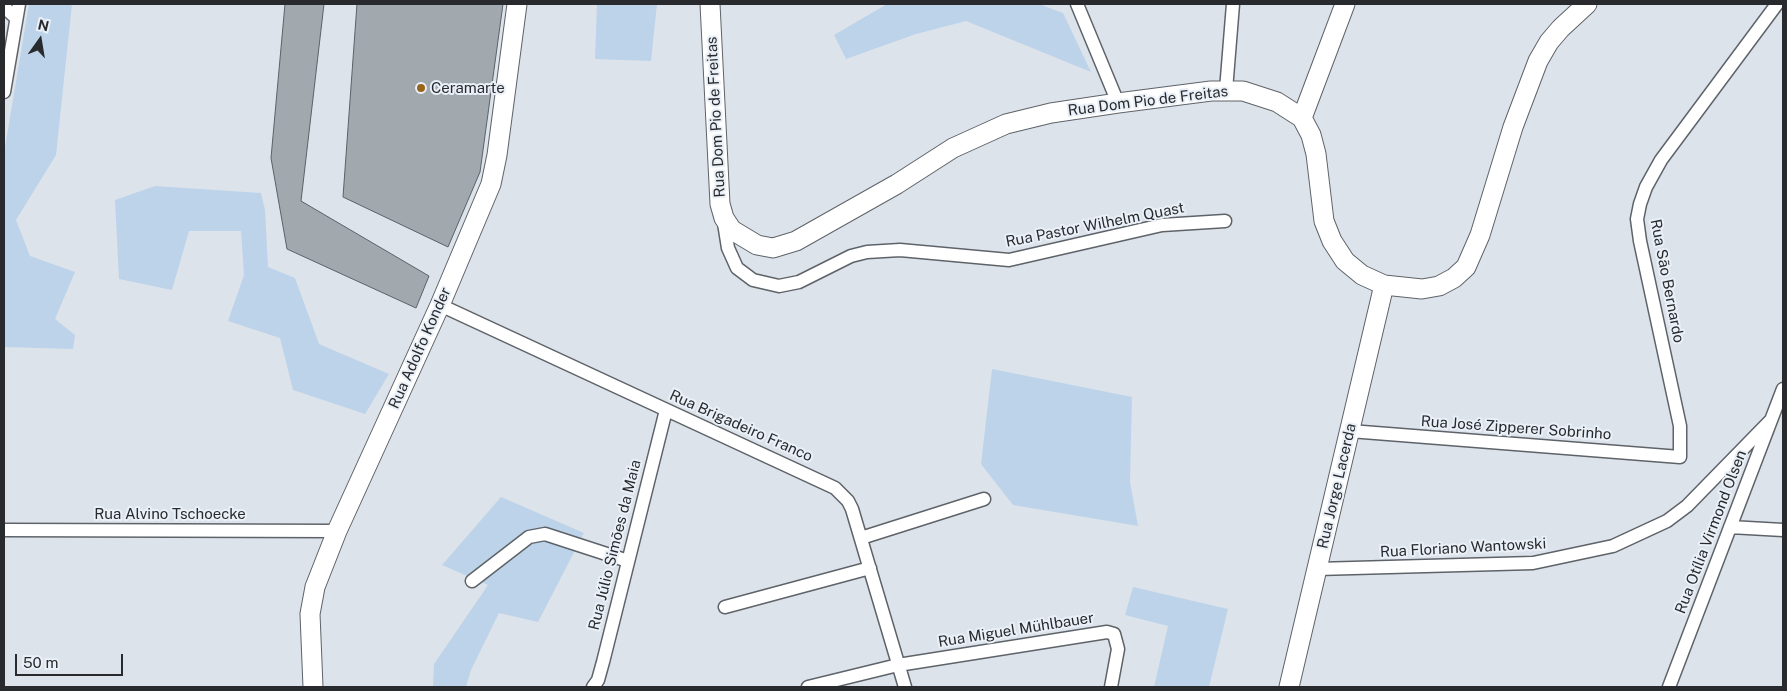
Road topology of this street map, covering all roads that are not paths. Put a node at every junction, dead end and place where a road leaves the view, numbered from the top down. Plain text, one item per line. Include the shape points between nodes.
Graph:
1 (19, 4) edge
2 (517, 4) edge
3 (710, 4) edge
4 (1077, 4) edge
5 (1233, 4) edge
6 (1345, 4) edge
7 (1587, 4) edge
8 (1777, 4) edge
9 (4, 7) edge
10 (16, 18) junction
11 (1226, 90) junction
12 (4, 92) edge
13 (1118, 103) junction
14 (1302, 118) junction
15 (724, 218) junction
16 (1225, 220) dead end
17 (1384, 285) junction
18 (440, 305) junction
19 (1783, 389) edge
20 (666, 410) junction
21 (1771, 420) junction
22 (1350, 431) junction
23 (1680, 457) joint
24 (984, 499) dead end
25 (1730, 528) junction
26 (4, 530) edge
27 (1783, 530) edge
28 (337, 531) junction
29 (861, 538) junction
30 (628, 561) junction
31 (870, 568) junction
32 (1317, 569) junction
33 (472, 581) dead end
34 (725, 607) dead end
35 (898, 665) junction
36 (313, 687) edge
37 (593, 687) edge
38 (808, 687) edge
39 (905, 687) edge
40 (1111, 687) edge
41 (1289, 687) edge
42 (1669, 687) edge

1 - 10 street
2 - 18 main road, Rua Adolfo Konder via 495,168 485,201
3 - 15 main road, Rua Dom Pio de Freitas via 719,184
4 - 13 street
5 - 11 street
6 - 14 main road
7 - 17 main road, Rua Dom Pio de Freitas via 1548,42 1538,61 1466,267 1439,286 1422,289
8 - 23 street, Rua São Bernardo via 1661,160 1640,204 1637,220 1640,241 1680,426
9 - 10 street
10 - 12 street
11 - 13 main road, Rua Dom Pio de Freitas
11 - 14 main road, Rua Dom Pio de Freitas via 1243,91 1278,102
13 - 15 main road, Rua Dom Pio de Freitas via 1036,116 977,136 784,246 757,245 732,230
14 - 17 main road, Rua Dom Pio de Freitas via 1312,135 1321,205 1332,242 1345,261 1362,275
15 - 16 street, Rua Pastor Wilhelm Quast via 728,248 737,268 753,280 779,286 799,282 840,261 867,252 900,250 1009,260 1162,225
17 - 22 main road, Rua Jorge Lacerda
18 - 20 street, Rua Brigadeiro Franco
18 - 28 main road, Rua Adolfo Konder
19 - 21 street, Rua Otília Virmond Olsen
20 - 29 street, Rua Brigadeiro Franco via 835,488 848,500
20 - 30 street, Rua Júlio Simões da Maia
21 - 25 street, Rua Otília Virmond Olsen
21 - 32 street, Rua Floriano Wantowski via 1687,506 1659,526 1613,546 1533,563
22 - 23 street, Rua José Zipperer Sobrinho
22 - 32 main road, Rua Jorge Lacerda
24 - 29 street
25 - 27 street
25 - 42 street, Rua Otília Virmond Olsen
26 - 28 street, Rua Alvino Tschoecke
28 - 36 main road, Rua Adolfo Konder via 311,600
29 - 31 street, Rua Brigadeiro Franco
30 - 33 street via 544,534 529,537
30 - 37 street, Rua Júlio Simões da Maia via 603,662
31 - 34 street
31 - 35 street, Rua Brigadeiro Franco
32 - 41 main road, Rua Jorge Lacerda
35 - 38 street
35 - 39 street, Rua Brigadeiro Franco
35 - 40 street, Rua Miguel Mühlbauer via 1107,632 1114,634 1118,649

